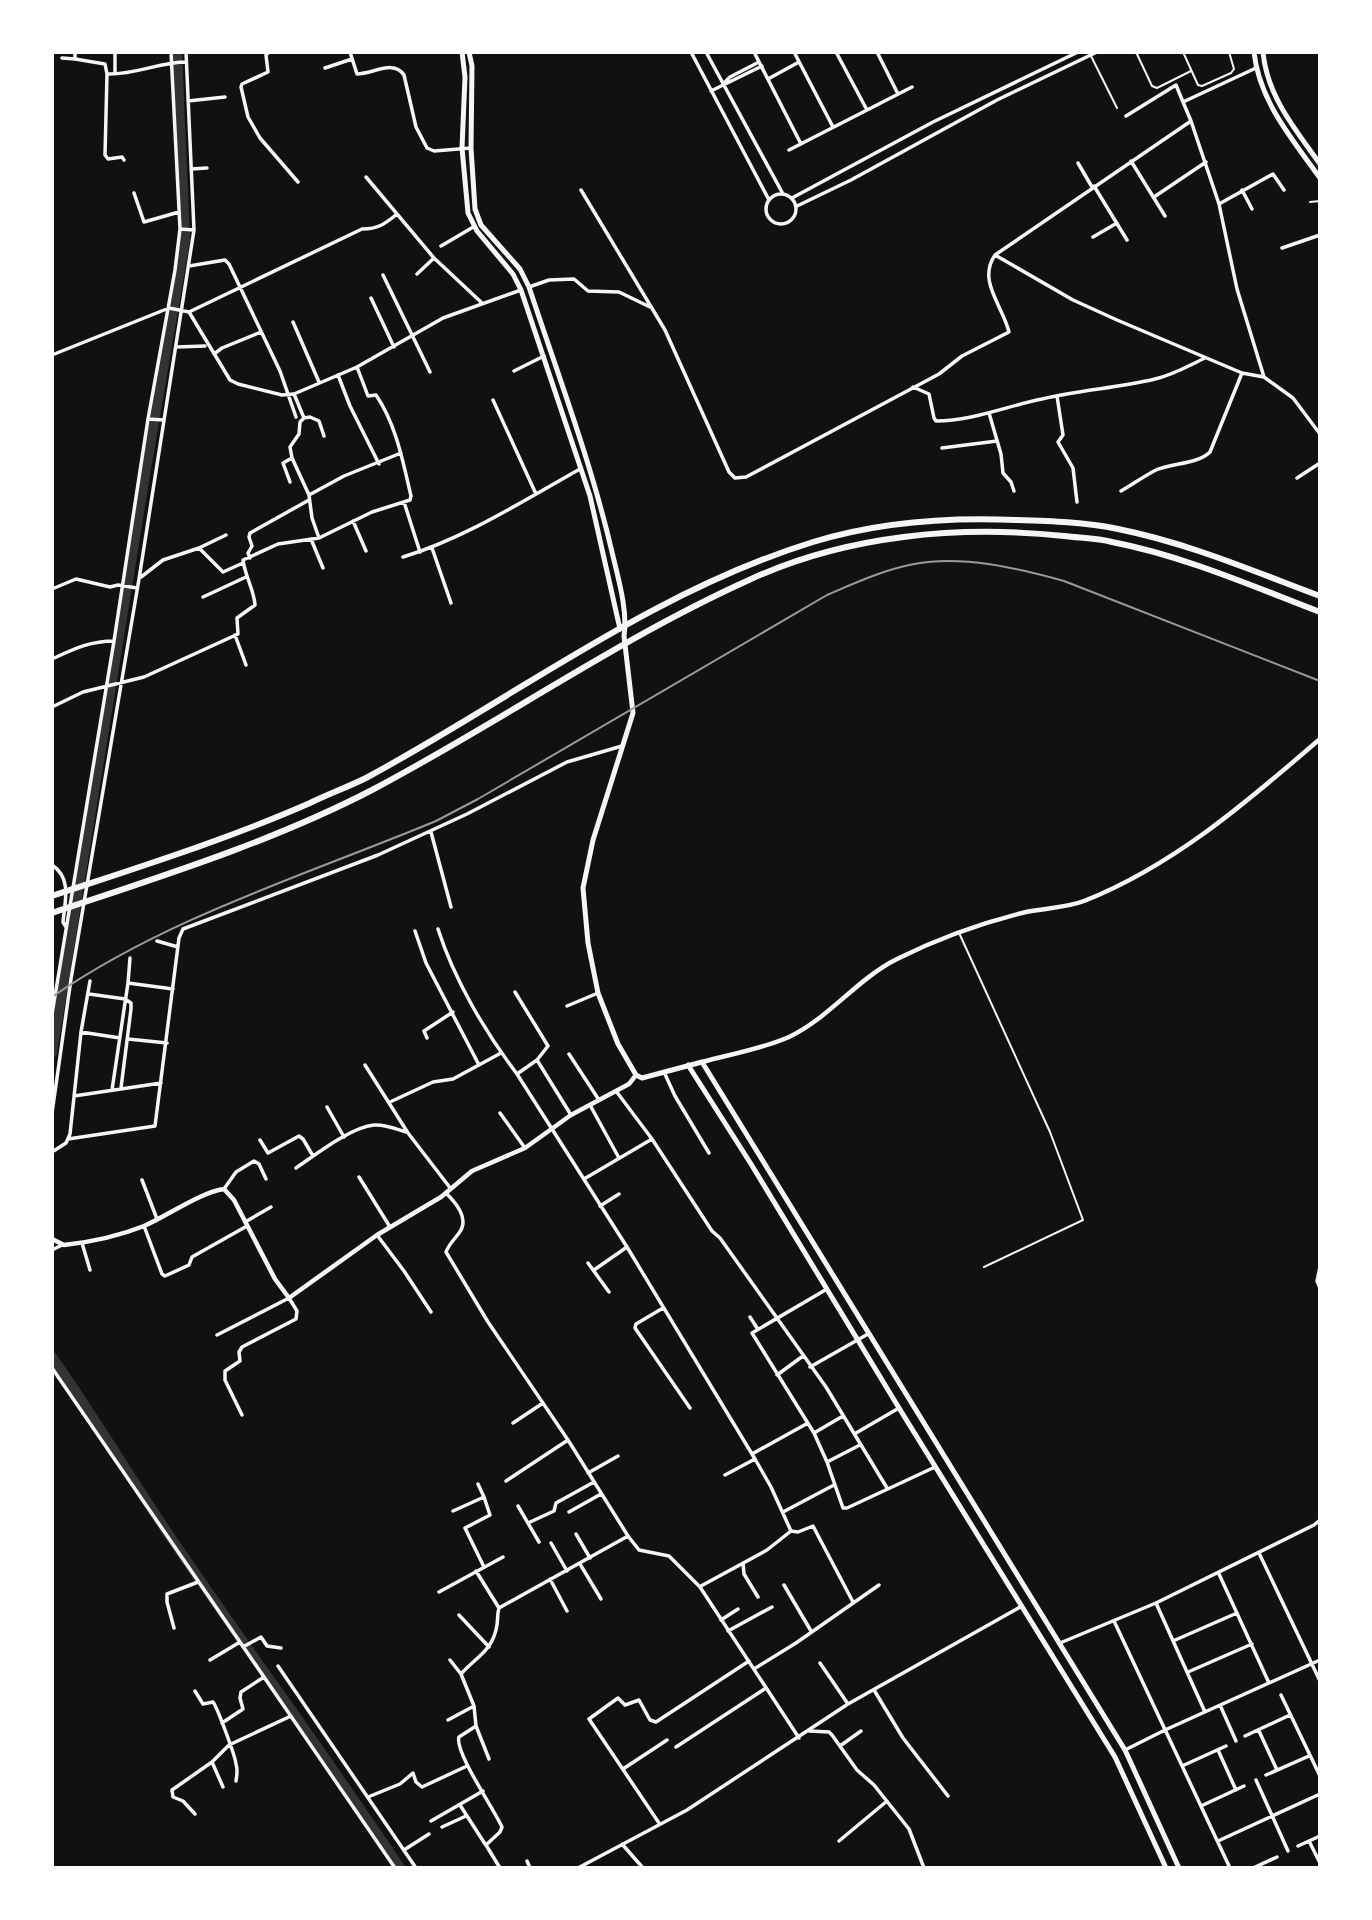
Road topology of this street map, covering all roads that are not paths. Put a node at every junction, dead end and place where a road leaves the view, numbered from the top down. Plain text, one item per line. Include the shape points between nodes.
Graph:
1 (75, 52) edge
2 (115, 52) edge
3 (171, 52) edge
4 (186, 52) edge
5 (269, 52) edge
6 (350, 52) edge
7 (462, 52) edge
8 (469, 52) edge
9 (691, 52) edge
10 (706, 52) edge
11 (754, 52) edge
12 (794, 52) edge
13 (836, 52) edge
14 (877, 52) edge
15 (1078, 52) edge
16 (1097, 52) edge
17 (1136, 52) edge
18 (1183, 52) edge
19 (1229, 52) edge
20 (1254, 52) edge
21 (1263, 52) edge
22 (1090, 54) edge
23 (62, 58) dead end
24 (75, 59) junction
25 (352, 60) junction
26 (173, 62) junction
27 (184, 62) junction
28 (799, 62) junction
29 (761, 64) junction
30 (325, 68) dead end
31 (1256, 68) junction
32 (1192, 70) junction
33 (107, 74) junction
34 (115, 74) junction
35 (768, 79) junction
36 (723, 85) junction
37 (912, 87) dead end
38 (711, 91) junction
39 (898, 94) junction
40 (225, 97) dead end
41 (188, 101) junction
42 (1183, 102) junction
43 (1117, 108) dead end
44 (867, 110) junction
45 (1126, 116) dead end
46 (1191, 121) junction
47 (833, 127) junction
48 (801, 144) junction
49 (463, 148) junction
50 (471, 148) junction
51 (789, 150) dead end
52 (124, 160) dead end
53 (1131, 160) junction
54 (1206, 162) junction
55 (1078, 163) dead end
56 (1320, 164) edge
57 (191, 169) junction
58 (207, 169) dead end
59 (366, 177) dead end
60 (1320, 178) edge
61 (298, 182) dead end
62 (1093, 187) junction
63 (582, 190) dead end
64 (1242, 190) junction
65 (1284, 190) dead end
66 (134, 193) dead end
67 (783, 194) junction
68 (1154, 197) junction
69 (792, 198) junction
70 (769, 200) junction
71 (1320, 201) edge
72 (1310, 202) dead end
73 (1219, 204) junction
74 (797, 206) junction
75 (1252, 209) dead end
76 (179, 212) junction
77 (397, 214) junction
78 (1165, 216) dead end
79 (1117, 223) junction
80 (475, 226) junction
81 (181, 229) junction
82 (192, 230) junction
83 (1320, 235) edge
84 (1093, 237) dead end
85 (1127, 240) dead end
86 (441, 246) dead end
87 (1282, 248) dead end
88 (995, 254) junction
89 (434, 258) junction
90 (189, 265) junction
91 (416, 274) dead end
92 (383, 275) dead end
93 (240, 286) junction
94 (529, 287) junction
95 (521, 290) junction
96 (371, 298) dead end
97 (482, 303) junction
98 (652, 307) junction
99 (170, 308) junction
100 (181, 309) junction
101 (188, 312) junction
102 (293, 322) dead end
103 (261, 332) junction
104 (414, 336) junction
105 (205, 346) dead end
106 (176, 347) junction
107 (394, 347) junction
108 (214, 354) junction
109 (52, 355) edge
110 (544, 356) junction
111 (1206, 358) junction
112 (357, 367) junction
113 (514, 371) dead end
114 (557, 371) junction
115 (430, 372) dead end
116 (1242, 373) junction
117 (550, 374) junction
118 (338, 375) junction
119 (1264, 377) junction
120 (320, 382) junction
121 (913, 387) junction
122 (291, 395) junction
123 (1057, 396) junction
124 (565, 397) junction
125 (558, 398) junction
126 (493, 400) dead end
127 (989, 413) junction
128 (296, 417) dead end
129 (304, 418) junction
130 (149, 419) junction
131 (162, 419) junction
132 (1320, 434) edge
133 (324, 436) dead end
134 (997, 441) junction
135 (942, 448) dead end
136 (401, 453) junction
137 (292, 458) junction
138 (1320, 463) edge
139 (379, 464) junction
140 (582, 468) junction
141 (1297, 478) dead end
142 (290, 482) dead end
143 (1014, 491) dead end
144 (1121, 491) dead end
145 (536, 494) junction
146 (598, 495) junction
147 (590, 496) junction
148 (310, 498) junction
149 (404, 502) junction
150 (1077, 502) dead end
151 (353, 522) junction
152 (226, 535) dead end
153 (318, 538) junction
154 (311, 539) junction
155 (198, 548) junction
156 (432, 548) junction
157 (366, 551) dead end
158 (420, 552) junction
159 (403, 557) dead end
160 (250, 558) junction
161 (243, 563) junction
162 (323, 568) dead end
163 (616, 568) junction
164 (606, 570) junction
165 (246, 577) junction
166 (139, 579) junction
167 (130, 587) junction
168 (52, 589) edge
169 (1320, 596) edge
170 (203, 597) dead end
171 (451, 603) dead end
172 (1320, 612) edge
173 (235, 635) junction
174 (624, 636) junction
175 (114, 641) junction
176 (52, 659) edge
177 (246, 665) dead end
178 (119, 682) junction
179 (107, 686) junction
180 (52, 707) edge
181 (1320, 739) edge
182 (622, 746) junction
183 (431, 832) junction
184 (52, 865) edge
185 (54, 896) edge
186 (451, 907) dead end
187 (54, 912) edge
188 (66, 927) junction
189 (438, 929) dead end
190 (415, 931) dead end
191 (958, 931) junction
192 (157, 941) dead end
193 (178, 947) junction
194 (130, 958) dead end
195 (59, 973) junction
196 (52, 978) edge
197 (90, 981) dead end
198 (128, 983) junction
199 (173, 989) junction
200 (515, 992) dead end
201 (598, 993) junction
202 (88, 994) junction
203 (125, 999) junction
204 (566, 1006) dead end
205 (453, 1012) junction
206 (52, 1014) edge
207 (81, 1032) junction
208 (120, 1038) junction
209 (426, 1038) dead end
210 (128, 1039) junction
211 (167, 1043) junction
212 (501, 1053) junction
213 (569, 1054) dead end
214 (537, 1060) junction
215 (702, 1062) junction
216 (365, 1065) dead end
217 (479, 1065) junction
218 (688, 1065) junction
219 (664, 1072) junction
220 (517, 1074) junction
221 (636, 1075) junction
222 (161, 1083) junction
223 (121, 1088) junction
224 (112, 1090) junction
225 (616, 1091) junction
226 (74, 1096) junction
227 (599, 1100) junction
228 (390, 1102) junction
229 (590, 1105) junction
230 (327, 1107) dead end
231 (52, 1113) edge
232 (500, 1113) dead end
233 (571, 1115) junction
234 (551, 1129) junction
235 (408, 1133) junction
236 (344, 1138) junction
237 (68, 1139) junction
238 (652, 1139) junction
239 (260, 1140) dead end
240 (525, 1148) junction
241 (52, 1152) edge
242 (709, 1153) dead end
243 (313, 1156) junction
244 (619, 1158) junction
245 (296, 1168) dead end
246 (359, 1177) dead end
247 (266, 1179) dead end
248 (142, 1180) dead end
249 (584, 1180) junction
250 (224, 1189) junction
251 (448, 1191) junction
252 (619, 1194) dead end
253 (600, 1206) junction
254 (271, 1207) dead end
255 (158, 1219) junction
256 (246, 1224) junction
257 (144, 1226) junction
258 (390, 1227) junction
259 (377, 1235) junction
260 (52, 1239) edge
261 (82, 1243) junction
262 (62, 1245) junction
263 (627, 1247) junction
264 (52, 1250) edge
265 (588, 1263) dead end
266 (984, 1267) dead end
267 (1320, 1267) edge
268 (90, 1270) dead end
269 (594, 1270) junction
270 (1320, 1288) edge
271 (827, 1289) junction
272 (609, 1292) dead end
273 (289, 1298) junction
274 (663, 1308) junction
275 (431, 1312) dead end
276 (750, 1317) dead end
277 (775, 1318) junction
278 (757, 1328) junction
279 (869, 1334) junction
280 (217, 1335) dead end
281 (858, 1340) junction
282 (803, 1356) junction
283 (810, 1367) junction
284 (52, 1368) edge
285 (777, 1376) junction
286 (543, 1403) junction
287 (690, 1408) dead end
288 (899, 1408) junction
289 (242, 1415) dead end
290 (843, 1416) junction
291 (513, 1423) dead end
292 (809, 1423) junction
293 (814, 1433) junction
294 (856, 1433) junction
295 (568, 1440) junction
296 (860, 1445) junction
297 (618, 1456) dead end
298 (753, 1456) junction
299 (827, 1462) junction
300 (935, 1467) junction
301 (588, 1473) junction
302 (725, 1475) dead end
303 (506, 1482) dead end
304 (593, 1482) junction
305 (478, 1484) dead end
306 (834, 1485) junction
307 (887, 1488) junction
308 (601, 1494) junction
309 (484, 1497) junction
310 (518, 1506) dead end
311 (453, 1511) dead end
312 (569, 1512) dead end
313 (783, 1512) junction
314 (978, 1513) junction
315 (982, 1520) junction
316 (1320, 1520) edge
317 (970, 1522) junction
318 (528, 1524) junction
319 (791, 1531) junction
320 (576, 1534) dead end
321 (628, 1536) junction
322 (539, 1542) dead end
323 (551, 1543) dead end
324 (1259, 1553) junction
325 (503, 1557) dead end
326 (590, 1558) junction
327 (743, 1563) junction
328 (580, 1564) junction
329 (484, 1567) junction
330 (567, 1570) junction
331 (476, 1572) junction
332 (1219, 1574) junction
333 (550, 1579) junction
334 (198, 1582) junction
335 (784, 1585) dead end
336 (879, 1585) dead end
337 (700, 1587) junction
338 (439, 1592) dead end
339 (758, 1597) dead end
340 (601, 1599) dead end
341 (853, 1601) junction
342 (1156, 1604) junction
343 (1023, 1606) junction
344 (772, 1607) dead end
345 (499, 1608) junction
346 (738, 1609) dead end
347 (567, 1611) dead end
348 (1237, 1612) junction
349 (459, 1615) dead end
350 (721, 1620) junction
351 (1114, 1621) junction
352 (174, 1628) dead end
353 (728, 1631) junction
354 (812, 1632) junction
355 (1173, 1641) junction
356 (240, 1642) junction
357 (1060, 1643) junction
358 (1252, 1644) junction
359 (244, 1647) junction
360 (489, 1647) junction
361 (281, 1648) dead end
362 (210, 1660) dead end
363 (450, 1660) dead end
364 (1320, 1660) edge
365 (749, 1661) junction
366 (820, 1663) dead end
367 (1311, 1664) junction
368 (278, 1666) dead end
369 (754, 1669) junction
370 (1188, 1672) junction
371 (461, 1674) junction
372 (264, 1677) junction
373 (1320, 1681) edge
374 (1269, 1682) junction
375 (766, 1688) junction
376 (874, 1690) junction
377 (194, 1691) dead end
378 (1281, 1695) dead end
379 (848, 1704) junction
380 (1220, 1705) junction
381 (474, 1706) junction
382 (1205, 1712) junction
383 (1290, 1715) junction
384 (291, 1716) junction
385 (448, 1720) dead end
386 (221, 1724) junction
387 (476, 1726) junction
388 (1165, 1730) junction
389 (1259, 1730) junction
390 (809, 1731) junction
391 (862, 1731) dead end
392 (1245, 1737) dead end
393 (799, 1738) junction
394 (667, 1740) dead end
395 (1236, 1741) dead end
396 (229, 1745) junction
397 (840, 1746) junction
398 (1226, 1746) dead end
399 (676, 1747) dead end
400 (1125, 1750) junction
401 (1217, 1750) junction
402 (1310, 1756) junction
403 (489, 1759) dead end
404 (212, 1762) junction
405 (467, 1766) junction
406 (1182, 1766) junction
407 (623, 1769) junction
408 (1277, 1770) junction
409 (1266, 1775) dead end
410 (1320, 1776) edge
411 (1256, 1780) dead end
412 (236, 1781) dead end
413 (1244, 1786) dead end
414 (223, 1787) dead end
415 (1236, 1790) junction
416 (484, 1791) junction
417 (1320, 1794) edge
418 (948, 1796) dead end
419 (367, 1797) junction
420 (887, 1801) junction
421 (460, 1805) junction
422 (1201, 1806) junction
423 (195, 1814) dead end
424 (466, 1816) junction
425 (1272, 1816) junction
426 (431, 1821) dead end
427 (659, 1823) junction
428 (442, 1827) dead end
429 (429, 1834) dead end
430 (1320, 1836) edge
431 (839, 1841) dead end
432 (1218, 1841) junction
433 (1310, 1841) junction
434 (622, 1844) junction
435 (486, 1845) junction
436 (1298, 1846) dead end
437 (404, 1850) junction
438 (1288, 1851) dead end
439 (1277, 1857) dead end
440 (527, 1861) dead end
441 (1269, 1861) junction
442 (1320, 1863) edge
443 (395, 1867) edge
444 (415, 1867) edge
445 (500, 1867) edge
446 (530, 1867) edge
447 (578, 1867) edge
448 (643, 1867) edge
449 (924, 1867) edge
450 (1166, 1867) edge
451 (1178, 1867) edge
452 (1230, 1867) edge
453 (1254, 1867) edge
454 (1272, 1867) edge

1 - 24 street
2 - 34 street
3 - 26 street
4 - 27 street
5 - 61 street via 268,72 241,87 248,117 260,138
6 - 25 street
7 - 49 main road
8 - 50 main road
9 - 38 street
10 - 36 street
11 - 29 street
12 - 28 street
13 - 44 street
14 - 39 street
15 - 69 street via 933,122
16 - 22 street
17 - 32 lane via 1157,88
18 - 32 lane
19 - 32 lane via 1231,73 1198,85
20 - 31 main road
21 - 56 main road via 1278,101
22 - 43 lane
22 - 74 street
23 - 24 street
24 - 33 street via 105,64
25 - 30 street
25 - 49 street via 357,74 400,69 416,127 427,148
26 - 27 street
26 - 34 street
26 - 76 street
27 - 41 street
28 - 35 street
28 - 47 street
29 - 35 street
29 - 36 street
31 - 42 street
31 - 60 main road via 1272,108
33 - 34 street
33 - 52 street via 105,155
35 - 48 street
36 - 38 street
36 - 67 street
37 - 39 street
38 - 70 street
39 - 44 street
40 - 41 street
41 - 57 street
42 - 45 street via 1176,85
42 - 46 street
44 - 47 street
46 - 53 street
46 - 54 street
47 - 48 street
48 - 51 street
49 - 50 street
49 - 80 main road via 467,203
50 - 94 main road via 475,209 481,225 520,269
53 - 62 street
53 - 68 street
54 - 68 street
54 - 73 street
55 - 62 street
57 - 58 street
57 - 82 street
59 - 77 street
62 - 79 street
62 - 88 street
63 - 98 street
64 - 65 street via 1273,174
64 - 73 street
64 - 75 street
66 - 76 street via 144,222
67 - 69 street
67 - 70 street
68 - 78 street
69 - 74 street
70 - 74 street via 769,219 781,225 793,219
71 - 72 lane
73 - 119 street via 1237,289
76 - 81 street
77 - 89 street
77 - 93 street via 376,229 362,229
79 - 84 street
79 - 85 street
80 - 86 street
80 - 95 main road
81 - 82 street
81 - 99 street
82 - 90 street
83 - 87 street
88 - 111 street via 1073,300
88 - 121 street via 988,274 1009,332
89 - 91 street
89 - 97 street
90 - 93 street via 225,260
90 - 100 street
92 - 104 street
93 - 101 street
93 - 103 street
94 - 98 street via 574,278 588,291 619,292
94 - 114 main road
95 - 97 street
95 - 110 main road
96 - 107 street
97 - 104 street via 443,317
98 - 121 street via 735,478 755,473
99 - 100 street
99 - 109 street
99 - 130 street
100 - 101 street
100 - 106 street
101 - 108 street
102 - 120 street
103 - 108 street
103 - 122 street
104 - 107 street
104 - 115 street
105 - 106 street
106 - 131 street
107 - 112 street
108 - 122 street via 230,380
110 - 113 street
110 - 117 main road
111 - 116 street
111 - 123 street via 1154,379
112 - 118 street
112 - 136 street via 368,397 376,395 383,406
114 - 117 main road
114 - 124 main road
116 - 119 street
116 - 144 street via 1204,458 1155,471
117 - 125 main road
118 - 120 street
118 - 139 street
119 - 132 street via 1293,398
120 - 122 street
121 - 127 street via 929,394 936,421
122 - 128 street
122 - 129 street
123 - 127 street
123 - 150 street via 1063,435 1058,442 1073,468
124 - 125 main road
124 - 146 main road
125 - 140 main road
126 - 145 street
127 - 134 street
129 - 133 street via 319,421
129 - 137 street via 290,447
130 - 131 street
130 - 167 street
131 - 166 street
134 - 135 street
134 - 143 street via 1003,473
136 - 139 street
136 - 149 street via 411,496
137 - 142 street via 283,466
137 - 148 street
138 - 141 street
139 - 148 street via 344,476
140 - 145 street
140 - 147 main road
145 - 156 street
146 - 147 main road
146 - 163 main road
147 - 164 main road
148 - 153 street
148 - 160 street via 250,533
149 - 151 street
149 - 158 street
151 - 153 street
151 - 157 street
152 - 155 street
153 - 154 street
154 - 160 street via 278,544
154 - 162 street
155 - 161 street via 223,572
155 - 166 street via 163,560
156 - 158 street
156 - 171 street
158 - 159 street
160 - 161 street
161 - 165 street
163 - 164 main road
163 - 174 main road
164 - 174 main road
165 - 170 street
165 - 173 street via 254,605 237,618
166 - 167 street
167 - 168 street via 75,579
167 - 175 street
167 - 178 street
169 - 185 highway via 1198,550 1116,528 970,518 885,526 815,541 746,566 649,613 364,779 182,853
172 - 187 highway via 1194,564 1111,541 969,531 887,539 818,555 751,579 657,627 370,791 187,868
173 - 177 street
173 - 178 street via 144,677
174 - 182 main road via 633,713
175 - 176 street via 80,645
175 - 179 street
178 - 179 street
178 - 231 street
179 - 180 street
179 - 188 street
181 - 191 street via 1213,828 1117,885 1081,902
182 - 183 street via 567,762
182 - 201 main road via 583,888
183 - 186 street
183 - 193 street via 183,929
184 - 188 street via 66,881
188 - 195 street
189 - 212 street via 448,961
190 - 205 street via 426,963
191 - 215 street via 867,977 789,1037
191 - 266 lane via 1050,1132 1083,1220
192 - 193 street
193 - 199 street
194 - 198 street
195 - 196 street
195 - 206 street
197 - 202 street
198 - 199 street
198 - 203 street
199 - 211 street
200 - 214 street via 548,1046
201 - 204 street
201 - 221 main road
202 - 203 street
202 - 207 street
203 - 208 street
203 - 210 street via 131,1005
205 - 209 street via 424,1031
205 - 217 street
207 - 208 street
207 - 226 street
208 - 224 street
210 - 211 street
210 - 223 street
211 - 222 street
212 - 217 street
212 - 220 street
213 - 227 street
214 - 220 street
214 - 233 street
215 - 218 main road
215 - 279 main road
216 - 228 street
217 - 228 street
218 - 219 main road
218 - 271 main road
219 - 221 main road via 642,1078
219 - 242 street
220 - 234 street
221 - 225 street
222 - 223 street
222 - 237 street via 155,1126
223 - 224 street
224 - 226 street
225 - 227 street
225 - 238 street
226 - 237 street
227 - 229 street
228 - 235 street
229 - 233 street
229 - 244 street
230 - 236 street
232 - 240 street
233 - 234 street
234 - 240 street
234 - 249 street
235 - 236 street via 370,1125
235 - 251 street
236 - 243 street
237 - 241 street
238 - 244 street
238 - 277 street
239 - 243 street via 268,1153 299,1136
240 - 251 street via 481,1166
243 - 245 street
244 - 249 street
246 - 258 street
247 - 250 street via 254,1161 236,1172
248 - 255 street
249 - 253 street
250 - 255 street
250 - 256 street
251 - 258 street
251 - 286 street via 464,1220 463,1229 446,1252
252 - 253 street
253 - 263 street
254 - 256 street
255 - 257 street
256 - 257 street via 192,1257 189,1265 165,1276
256 - 273 street
257 - 261 street
258 - 259 street
259 - 273 street
259 - 275 street
260 - 262 street
261 - 262 street
261 - 268 street
262 - 264 street
263 - 269 street
263 - 274 street
265 - 269 street
267 - 270 street
269 - 272 street
271 - 277 street
271 - 281 main road
273 - 280 street
273 - 289 street via 296,1319 242,1347 240,1361 225,1371
274 - 287 street via 635,1328
274 - 298 street
276 - 278 street
277 - 278 street
277 - 282 street
278 - 285 street via 752,1334
279 - 281 street
279 - 314 main road
281 - 283 street
281 - 288 main road
282 - 283 street
282 - 285 street
283 - 290 street
284 - 334 street
285 - 292 street
286 - 291 street
286 - 295 street
288 - 294 street
288 - 300 main road
290 - 293 street
290 - 294 street
292 - 293 street
292 - 298 street
293 - 299 street
294 - 296 street
295 - 301 street
295 - 303 street
296 - 299 street
296 - 307 street
297 - 301 street
298 - 302 street
298 - 313 street
299 - 306 street
300 - 307 street
300 - 317 main road
301 - 304 street
304 - 308 street
304 - 318 street
305 - 309 street
306 - 307 street via 846,1508
306 - 313 street
308 - 312 street
308 - 321 street
309 - 311 street
309 - 329 street via 490,1515 466,1528
310 - 318 street
313 - 319 street
314 - 315 main road
314 - 317 main road
315 - 317 main road
315 - 357 main road
316 - 324 street
317 - 343 main road
318 - 322 street
319 - 327 street
319 - 341 street via 813,1526
320 - 326 street
321 - 326 street
321 - 337 street via 639,1550 674,1559
323 - 330 street
324 - 332 street
324 - 367 street
325 - 329 street
326 - 328 street
327 - 337 street
327 - 339 street via 744,1574
328 - 330 street
328 - 340 street
329 - 331 street
330 - 333 street
331 - 338 street
331 - 345 street
332 - 342 street
332 - 348 street
333 - 345 street
333 - 347 street
334 - 352 street via 167,1594
334 - 356 street
335 - 354 street
336 - 341 street
337 - 350 street
341 - 354 street
342 - 351 street
342 - 355 street
343 - 376 street
343 - 450 main road via 1115,1756
344 - 353 street
345 - 360 street
346 - 350 street
348 - 355 street
348 - 358 street
349 - 360 street
350 - 353 street
351 - 357 street
351 - 388 street
353 - 365 street
354 - 369 street
355 - 370 street
356 - 359 street
356 - 362 street
357 - 400 main road
358 - 370 street
358 - 374 street
359 - 361 street via 261,1637 267,1646
359 - 372 street
360 - 371 street
363 - 371 street
364 - 367 street
365 - 369 street
365 - 407 street via 656,1722 650,1720 639,1700 625,1705 618,1698 590,1718
366 - 379 street
367 - 373 street
367 - 374 street
368 - 419 street
369 - 375 street
370 - 382 street
371 - 381 street
372 - 384 street
372 - 386 street via 241,1692 243,1709
374 - 380 street
375 - 393 street
375 - 399 street
376 - 379 street
376 - 418 street via 903,1738
377 - 386 street via 203,1704 216,1704
378 - 383 street
379 - 390 street
380 - 382 street
380 - 395 street
381 - 385 street
381 - 387 street
382 - 388 street
383 - 389 street
383 - 402 street
384 - 396 street
384 - 443 street
386 - 396 street
387 - 403 street
387 - 405 street via 457,1739
388 - 400 street
388 - 406 street
389 - 392 street
389 - 408 street
390 - 393 street
390 - 397 street via 829,1732
391 - 397 street
393 - 427 street
394 - 407 street
396 - 404 street
396 - 412 street via 236,1761
397 - 420 street
398 - 401 street
400 - 451 main road
401 - 406 street
401 - 415 street
402 - 408 street
402 - 410 street
404 - 414 street
404 - 423 street via 172,1790 173,1797
405 - 416 street
405 - 419 street via 422,1787 414,1773
406 - 422 street
407 - 427 street
408 - 409 street
411 - 425 street
413 - 415 street
415 - 422 street
416 - 421 street
416 - 435 street via 502,1827
417 - 425 street
419 - 437 street
420 - 431 street
420 - 449 street via 909,1829
421 - 424 street
421 - 426 street
422 - 432 street
424 - 428 street
424 - 435 street
425 - 432 street
425 - 438 street
427 - 434 street
429 - 437 street
430 - 433 street
432 - 452 street
433 - 436 street
433 - 442 street
434 - 447 street
434 - 448 street
435 - 445 street
437 - 444 street
439 - 441 street
440 - 446 street
441 - 453 street
441 - 454 street

